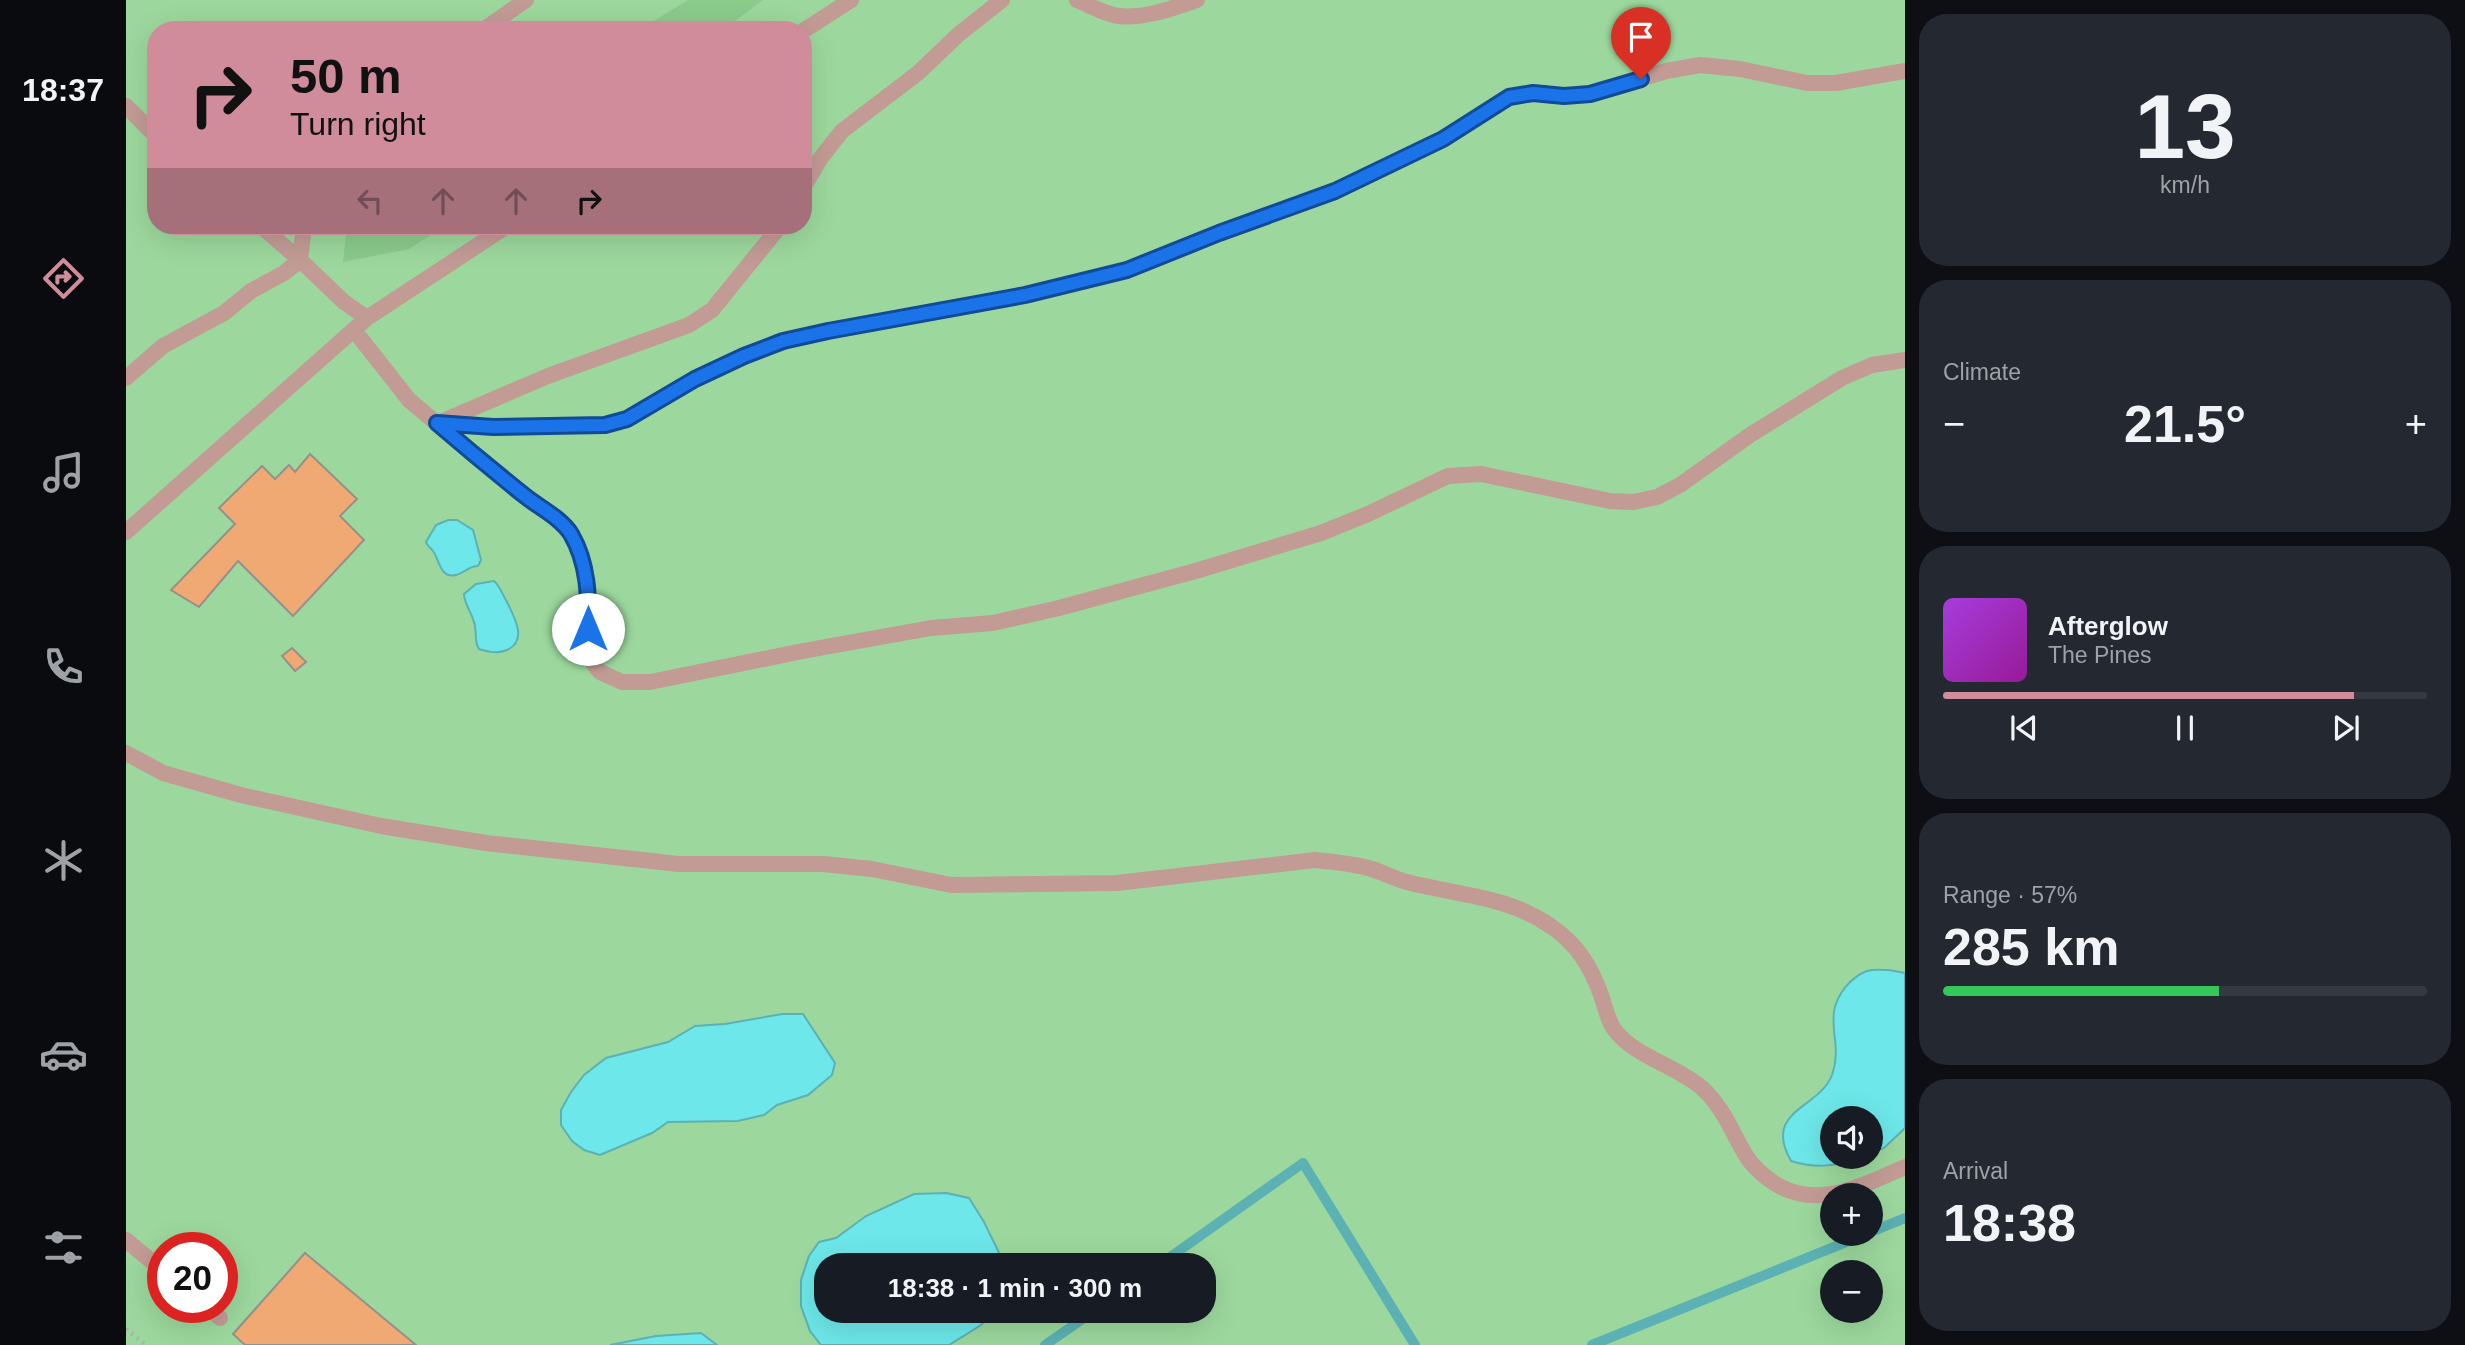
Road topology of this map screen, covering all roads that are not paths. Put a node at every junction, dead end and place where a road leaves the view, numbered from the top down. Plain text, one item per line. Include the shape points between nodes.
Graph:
1 (526, 0) edge
2 (851, 0) edge
3 (1002, 0) edge
4 (1077, 0) edge
5 (1197, 0) edge
6 (496, 21) edge
7 (812, 25) edge
8 (1905, 71) edge
9 (126, 106) edge
10 (147, 127) edge
11 (812, 173) edge
12 (271, 235) edge
13 (303, 235) edge
14 (493, 235) edge
15 (773, 235) edge
16 (300, 260) junction
17 (367, 318) junction
18 (354, 330) junction
19 (1905, 360) edge
20 (126, 378) edge
21 (437, 423) junction
22 (126, 532) edge
23 (126, 753) edge
24 (1905, 1167) edge
25 (126, 1240) edge
26 (147, 1257) edge

1 - 6 lane
2 - 7 lane
3 - 11 lane via 842,131
4 - 5 lane via 1121,16 1144,15
8 - 21 lane via 1836,83 1807,83 1700,65 1590,94 1509,97 1443,139 1335,191 1127,270 1025,295 783,341 695,379 627,419 605,425
9 - 10 lane
12 - 16 lane
13 - 16 lane
14 - 17 lane
15 - 21 lane via 712,310 689,325 548,376
16 - 17 lane
16 - 20 lane via 224,313 163,346
17 - 18 lane
18 - 21 lane via 409,400
18 - 22 lane
19 - 21 lane via 1872,365 1842,378 1657,497 1610,501 1481,474 1448,476 1321,533 1059,608 650,682 622,682 600,672 593,663 587,644 587,586 570,533
23 - 24 lane via 163,773 381,826 486,843 679,864 823,864 951,885 1117,883 1315,860 1373,869 1404,881 1495,899 1553,927 1590,967 1615,1030 1694,1081 1718,1104 1754,1168 1772,1182 1792,1193 1827,1195
25 - 26 lane

